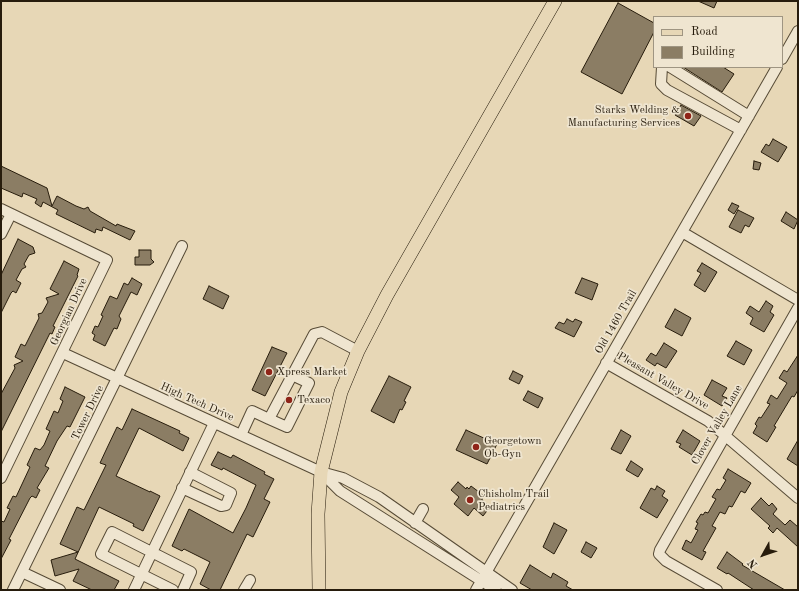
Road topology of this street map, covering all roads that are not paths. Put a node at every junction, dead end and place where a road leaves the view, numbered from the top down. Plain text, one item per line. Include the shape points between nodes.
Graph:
1 (555, 1) edge
2 (798, 31) edge
3 (783, 57) edge
4 (662, 68) edge
5 (672, 68) edge
6 (776, 68) edge
7 (749, 116) junction
8 (741, 130) junction
9 (1, 209) edge
10 (11, 214) junction
11 (682, 232) junction
12 (1, 234) edge
13 (182, 246) dead end
14 (798, 300) edge
15 (798, 308) edge
16 (358, 351) junction
17 (63, 353) junction
18 (606, 363) junction
19 (292, 375) junction
20 (118, 379) junction
21 (270, 419) junction
22 (214, 422) junction
23 (241, 435) junction
24 (725, 435) junction
25 (190, 472) junction
26 (321, 472) junction
27 (1, 478) edge
28 (182, 488) junction
29 (798, 498) edge
30 (422, 509) dead end
31 (415, 523) junction
32 (152, 552) junction
33 (22, 572) junction
34 (141, 575) junction
35 (250, 580) dead end
36 (481, 581) edge
37 (13, 590) edge
38 (60, 590) edge
39 (134, 590) edge
40 (173, 590) edge
41 (183, 590) edge
42 (244, 590) edge
43 (319, 590) edge
44 (496, 590) edge
45 (512, 590) edge
46 (717, 590) edge

1 - 16 main road via 387,295
2 - 3 street
4 - 8 street via 661,84 667,90
5 - 7 street
6 - 7 street, Old 1460 Trail
7 - 8 street, Old 1460 Trail
8 - 11 street, Old 1460 Trail
9 - 10 street, Georgian Drive
10 - 12 street
10 - 17 street, Georgian Drive via 107,260
11 - 14 street
11 - 18 street, Old 1460 Trail
13 - 20 street, Tower Drive
15 - 24 street, Clover Valley Lane
16 - 19 street via 322,332 314,334
16 - 26 main road via 341,392
17 - 20 street, High Tech Drive
17 - 27 street, Georgian Drive
18 - 24 street, Pleasant Valley Drive via 708,421
18 - 36 street, Old 1460 Trail
19 - 21 street
19 - 21 street via 309,383 287,427
20 - 22 street, High Tech Drive
20 - 33 street, Tower Drive
21 - 23 street via 252,411
22 - 23 street, High Tech Drive
22 - 25 street
23 - 26 street, High Tech Drive
24 - 29 street, Pleasant Valley Drive
24 - 46 street, Clover Valley Lane via 659,554 666,561
25 - 28 street
25 - 28 street via 231,493 226,505 221,506
26 - 31 street, High Tech Drive via 343,478 379,497
26 - 36 street, High Tech Drive via 340,491
26 - 43 main road via 318,514
28 - 32 street
30 - 31 street
31 - 36 street, High Tech Drive
32 - 34 street
32 - 34 street via 112,532 101,554
32 - 41 street via 192,572
33 - 37 street, Tower Drive
33 - 38 street
34 - 39 street
34 - 40 street
35 - 42 street
36 - 44 street
36 - 45 street

